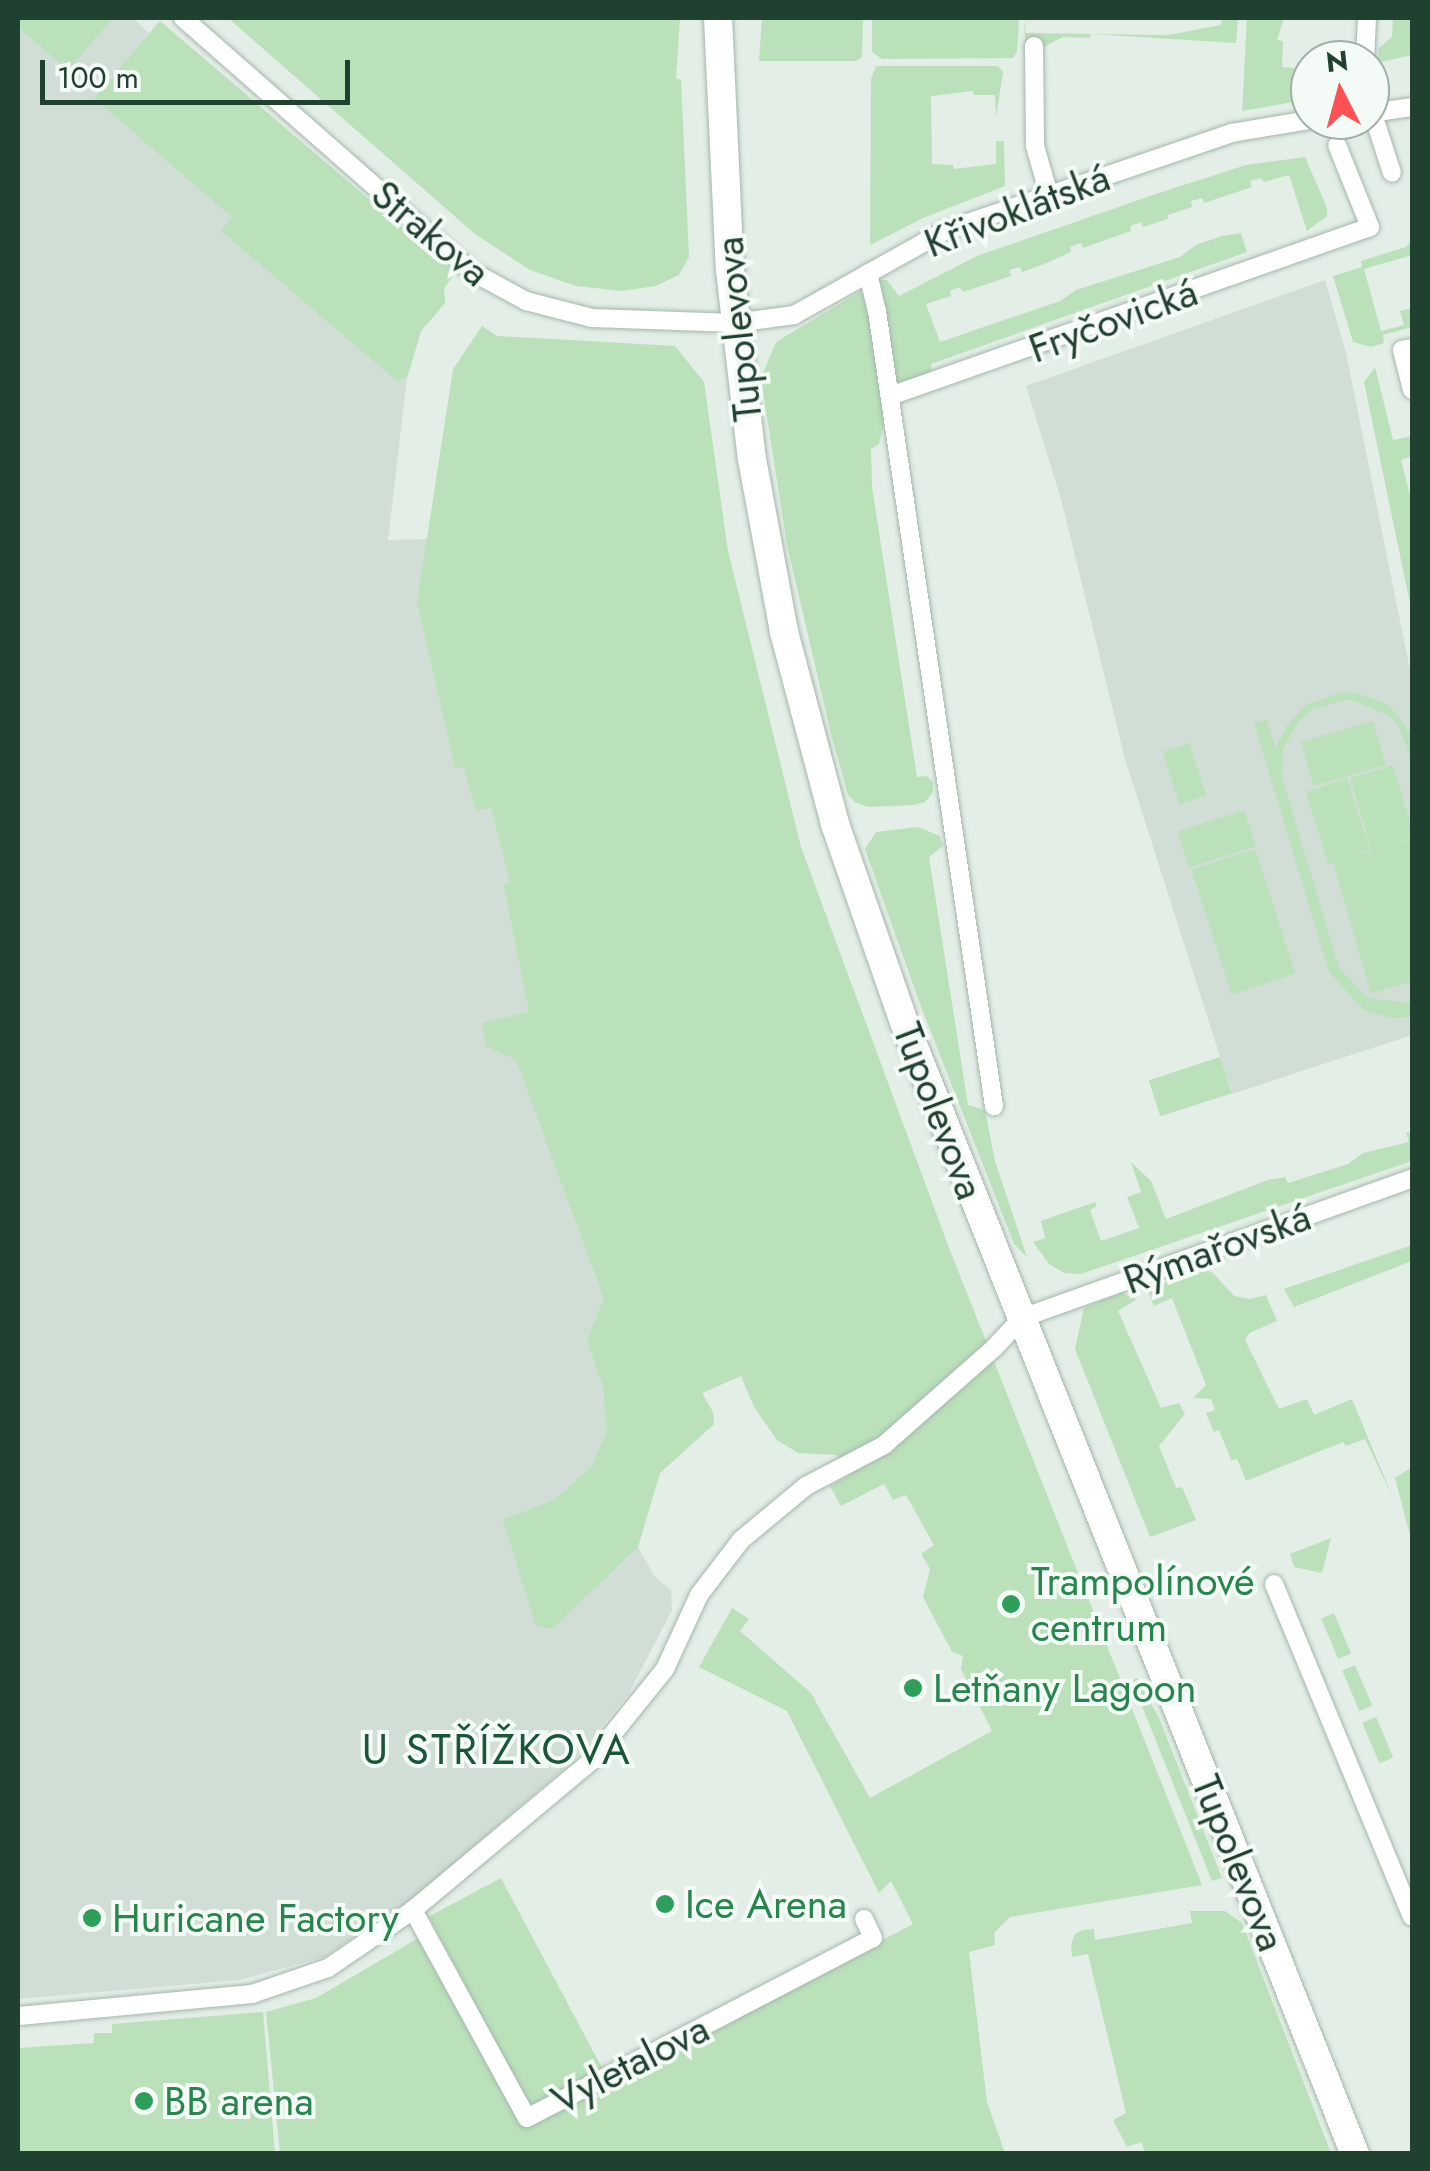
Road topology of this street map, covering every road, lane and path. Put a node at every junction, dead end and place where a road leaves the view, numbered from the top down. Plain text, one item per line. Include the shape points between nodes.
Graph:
1 (182, 18) edge
2 (718, 18) edge
3 (1034, 46) dead end
4 (1290, 123) edge
5 (1380, 140) edge
6 (1338, 145) dead end
7 (1392, 173) dead end
8 (1049, 195) junction
9 (868, 272) junction
10 (735, 323) junction
11 (1408, 349) edge
12 (1412, 390) edge
13 (890, 396) junction
14 (994, 1106) dead end
15 (1412, 1178) edge
16 (1022, 1318) junction
17 (1274, 1584) dead end
18 (413, 1910) junction
19 (1412, 1917) edge
20 (864, 1920) dead end
21 (19, 2016) edge
22 (1355, 2154) edge

1 - 10 street, Strakova via 496,288 592,318
2 - 10 main road, Tupolevova
3 - 8 street via 1035,146
4 - 8 street, Křivoklátská via 1232,133
5 - 7 street
6 - 13 street, Fryčovická via 1370,228
8 - 9 street, Křivoklátská via 944,231
9 - 10 street, Křivoklátská via 794,315
9 - 13 street
10 - 16 main road, Tupolevova via 780,615 835,824 904,1022
11 - 12 street
13 - 14 street, Tupolevova
15 - 16 street, Rýmařovská
16 - 18 street via 884,1445 806,1486 742,1540 699,1595 665,1669 590,1762
16 - 22 main road, Tupolevova
17 - 19 street
18 - 20 street, Vyletalova via 527,2118 873,1938
18 - 21 street via 328,1968 252,1994

